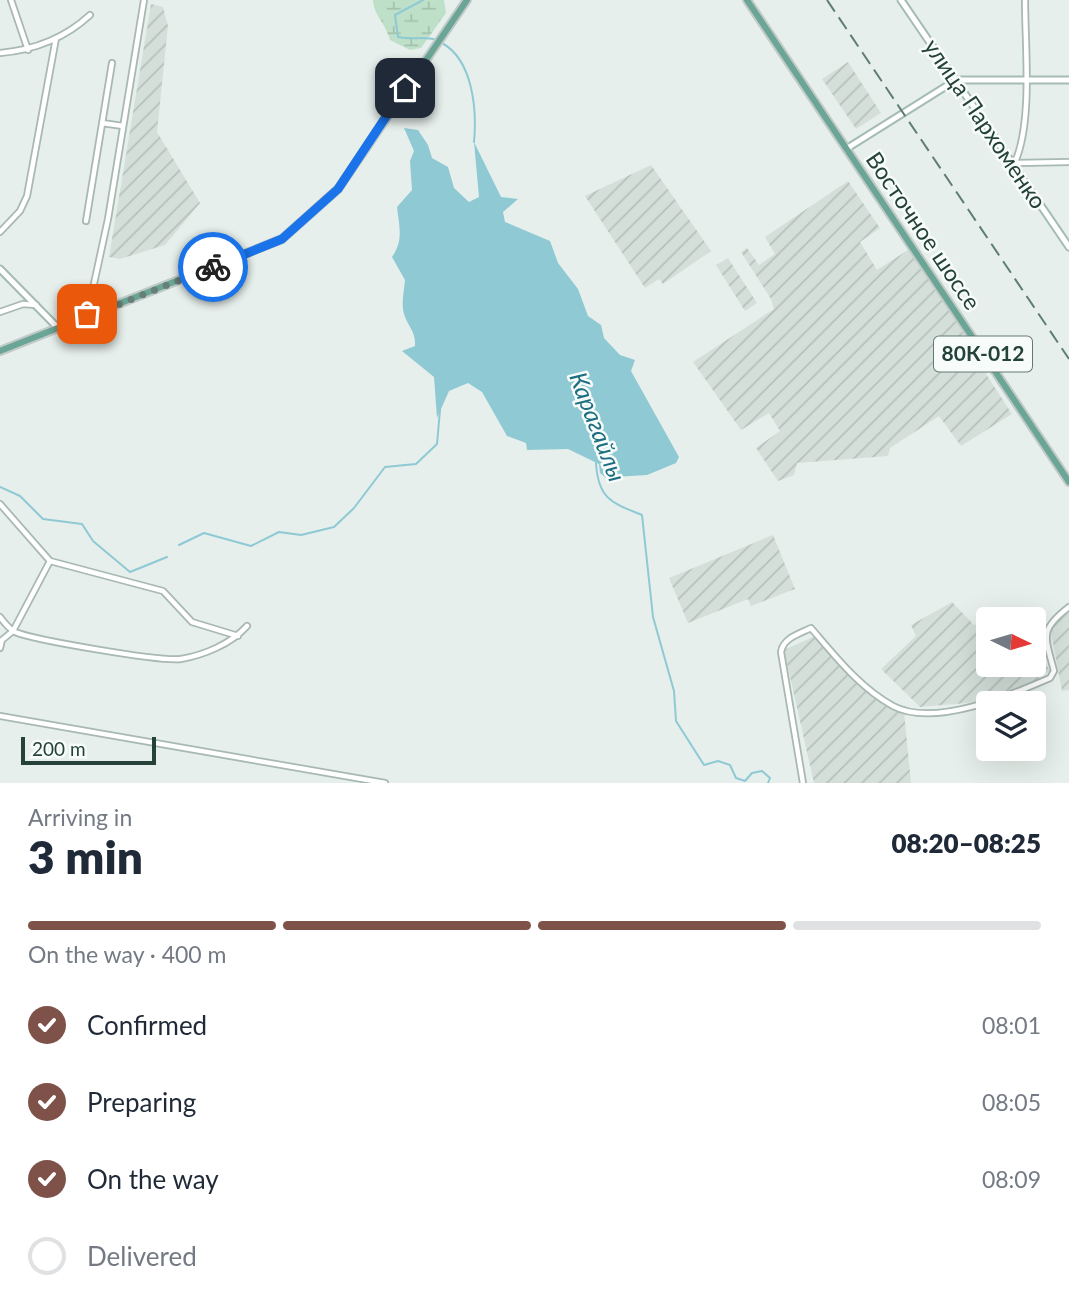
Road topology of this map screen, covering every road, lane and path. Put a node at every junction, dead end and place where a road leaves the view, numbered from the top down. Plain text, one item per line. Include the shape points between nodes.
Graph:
1 (12, 0) edge
2 (144, 0) edge
3 (467, 0) edge
4 (747, 0) edge
5 (901, 0) edge
6 (1025, 0) edge
7 (90, 15) dead end
8 (56, 38) junction
9 (28, 50) junction
10 (0, 53) edge
11 (112, 63) dead end
12 (1024, 79) junction
13 (956, 80) junction
14 (1069, 80) edge
15 (102, 123) junction
16 (123, 126) junction
17 (846, 149) junction
18 (1069, 162) edge
19 (1014, 163) junction
20 (86, 221) dead end
21 (0, 232) edge
22 (1069, 247) edge
23 (0, 269) edge
24 (36, 304) junction
25 (0, 312) edge
26 (87, 317) junction
27 (58, 328) junction
28 (0, 351) edge
29 (1069, 482) edge
30 (0, 504) edge
31 (50, 561) junction
32 (1069, 607) edge
33 (0, 617) edge
34 (247, 626) dead end
35 (13, 631) junction
36 (238, 636) junction
37 (0, 648) edge
38 (0, 716) edge
39 (385, 783) edge
40 (803, 783) edge

1 - 9 street
2 - 16 street
3 - 26 main road via 338,189 282,239
4 - 17 main road, Восточное шоссе / 80К-012
5 - 13 main road, улица Пархоменко
6 - 12 street
7 - 8 street
8 - 9 street
8 - 21 street via 27,195 20,211
9 - 10 street
11 - 15 street
12 - 13 main road
12 - 14 main road
12 - 19 street via 1024,132
13 - 17 main road
13 - 19 main road, улица Пархоменко
15 - 16 street
15 - 20 street
16 - 26 street
17 - 29 main road, Восточное шоссе / 80К-012
18 - 19 street
19 - 22 main road, улица Пархоменко
23 - 24 main road
24 - 25 street
24 - 27 main road
26 - 27 main road
27 - 28 main road
30 - 31 street
31 - 35 street
31 - 36 street via 163,591 192,622
32 - 40 street via 1050,622 1045,636 1054,671 1050,678 967,709 895,707 851,673 811,628 784,643 780,652
33 - 35 street
34 - 36 street
35 - 36 street via 179,660
35 - 37 street
38 - 39 street

